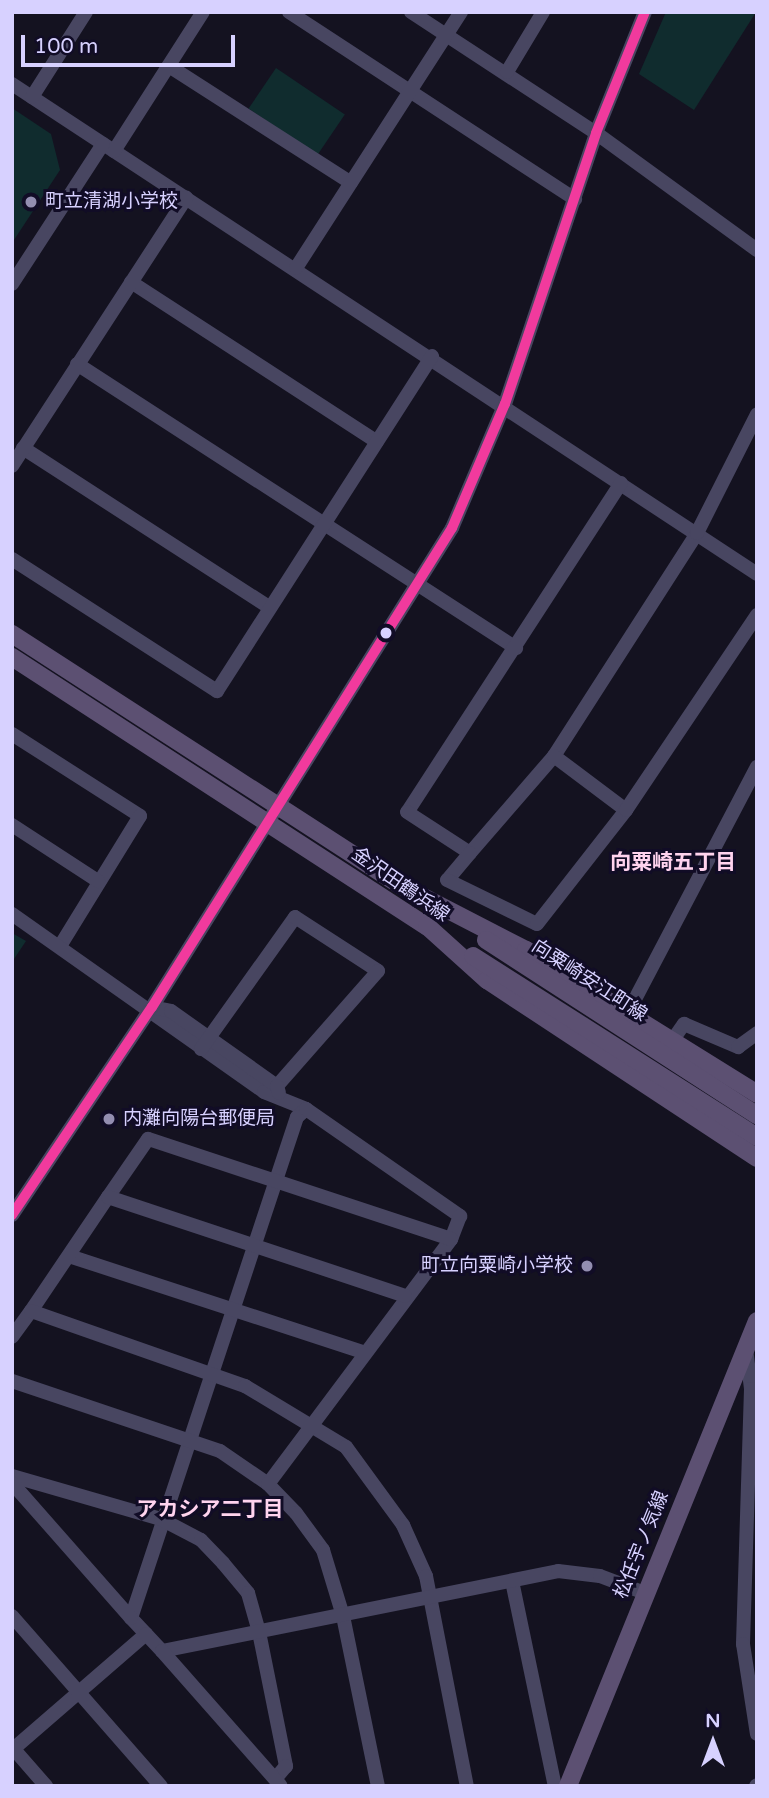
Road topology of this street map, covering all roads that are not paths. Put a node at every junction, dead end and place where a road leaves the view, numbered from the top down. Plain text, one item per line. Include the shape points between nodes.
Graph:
1 (86, 12) edge
2 (203, 12) edge
3 (289, 12) edge
4 (411, 12) edge
5 (461, 12) edge
6 (543, 12) edge
7 (645, 12) edge
8 (446, 35) junction
9 (169, 66) junction
10 (507, 72) junction
11 (12, 84) edge
12 (411, 90) junction
13 (32, 97) junction
14 (596, 133) junction
15 (109, 147) junction
16 (351, 183) junction
17 (186, 198) junction
18 (575, 199) junction
19 (757, 250) edge
20 (296, 268) junction
21 (131, 282) junction
22 (12, 284) edge
23 (432, 356) junction
24 (77, 364) junction
25 (505, 404) junction
26 (757, 414) edge
27 (377, 442) junction
28 (23, 448) junction
29 (12, 466) edge
30 (621, 483) junction
31 (323, 524) junction
32 (697, 533) junction
33 (12, 559) edge
34 (757, 574) edge
35 (419, 586) junction
36 (270, 608) junction
37 (757, 615) edge
38 (12, 634) edge
39 (516, 648) junction
40 (12, 657) edge
41 (12, 734) edge
42 (554, 757) junction
43 (757, 767) edge
44 (626, 810) junction
45 (274, 815) junction
46 (12, 825) edge
47 (470, 853) junction
48 (98, 881) junction
49 (398, 884) junction
50 (12, 914) edge
51 (427, 926) junction
52 (60, 946) junction
53 (633, 1003) dead end
54 (152, 1007) junction
55 (757, 1033) edge
56 (672, 1041) junction
57 (205, 1043) junction
58 (278, 1089) junction
59 (757, 1094) edge
60 (306, 1109) junction
61 (757, 1115) edge
62 (757, 1137) edge
63 (757, 1157) edge
64 (275, 1182) junction
65 (108, 1197) junction
66 (17, 1198) edge
67 (12, 1215) edge
68 (451, 1239) junction
69 (253, 1245) junction
70 (69, 1256) junction
71 (405, 1296) junction
72 (231, 1309) junction
73 (31, 1311) junction
74 (752, 1336) edge
75 (12, 1337) edge
76 (365, 1353) junction
77 (211, 1373) junction
78 (12, 1381) edge
79 (754, 1398) edge
80 (313, 1430) junction
81 (188, 1440) junction
82 (12, 1476) edge
83 (12, 1483) edge
84 (268, 1484) junction
85 (753, 1491) edge
86 (161, 1519) junction
87 (752, 1579) edge
88 (512, 1581) junction
89 (645, 1593) junction
90 (431, 1598) junction
91 (12, 1616) edge
92 (343, 1616) junction
93 (131, 1618) junction
94 (259, 1632) junction
95 (146, 1634) junction
96 (162, 1651) junction
97 (752, 1674) edge
98 (79, 1693) junction
99 (757, 1734) edge
100 (13, 1749) edge
101 (278, 1782) edge
102 (46, 1786) edge
103 (161, 1786) edge
104 (378, 1786) edge
105 (467, 1786) edge
106 (555, 1786) edge
107 (568, 1786) edge

1 - 13 street
2 - 9 street
3 - 12 street
4 - 8 street
5 - 8 street
6 - 10 street
7 - 14 street
8 - 10 street
8 - 12 street
9 - 15 street
9 - 16 street
10 - 14 street
11 - 13 street
12 - 16 street
12 - 18 street
13 - 15 street
14 - 18 street
14 - 19 street
15 - 17 street
15 - 22 street
16 - 20 street
17 - 20 street
17 - 21 street
18 - 25 street
20 - 23 street
21 - 24 street
21 - 27 street
23 - 25 street
23 - 27 street
24 - 28 street
24 - 31 street
25 - 30 street
25 - 35 street via 483,463
26 - 32 street
27 - 31 street
28 - 29 street
28 - 36 street
30 - 32 street
30 - 39 street
31 - 35 street
31 - 36 street
32 - 34 street
32 - 42 street
33 - 36 street via 217,691
35 - 39 street
35 - 45 street
37 - 44 street
38 - 45 main road, 金沢田鶴浜線
39 - 47 street via 407,812
40 - 45 main road, 金沢田鶴浜線
41 - 48 street via 140,816
42 - 44 street
42 - 47 street
43 - 53 street
44 - 47 street via 537,924 447,880
45 - 49 main road, 金沢田鶴浜線
45 - 51 main road, 金沢田鶴浜線
45 - 54 street
46 - 48 street
48 - 52 street
49 - 56 main road, 金沢田鶴浜線 via 526,950
49 - 61 main road, 向粟崎安江町線
50 - 52 street
51 - 62 main road
51 - 63 main road, 金沢田鶴浜線 via 486,980
52 - 54 street
54 - 57 street
54 - 66 street
55 - 56 street via 738,1047 684,1024
56 - 59 main road, 金沢田鶴浜線
57 - 58 street via 264,1092
57 - 58 street via 296,917 378,971
58 - 60 street
60 - 64 street via 297,1117
60 - 68 street via 460,1216
64 - 65 street via 148,1139
64 - 68 street
64 - 69 street
65 - 69 street
65 - 70 street
66 - 67 street
68 - 71 street
69 - 71 street
69 - 72 street
70 - 72 street
70 - 73 street
71 - 76 street
72 - 76 street
72 - 77 street
73 - 75 street
73 - 77 street
74 - 79 street
74 - 89 main road, 松任宇ノ気線
76 - 80 street
77 - 80 street via 274,1401
77 - 81 street
78 - 81 street
79 - 85 street
80 - 84 street
80 - 90 street via 346,1447 373,1480 403,1525
81 - 84 street via 219,1451
81 - 86 street
82 - 86 street
83 - 93 street
84 - 92 street via 323,1550
85 - 87 street
86 - 93 street
86 - 94 street via 201,1540 223,1563 248,1593
87 - 97 street
88 - 89 street via 558,1571 600,1576
88 - 90 street
88 - 106 street
89 - 107 main road, 松任宇ノ気線
90 - 92 street
90 - 105 street
91 - 98 street
92 - 94 street
92 - 104 street
93 - 95 street
94 - 96 street
94 - 101 street via 286,1766
95 - 96 street
95 - 98 street
96 - 101 street
97 - 99 street
98 - 100 street
98 - 103 street
100 - 102 street

